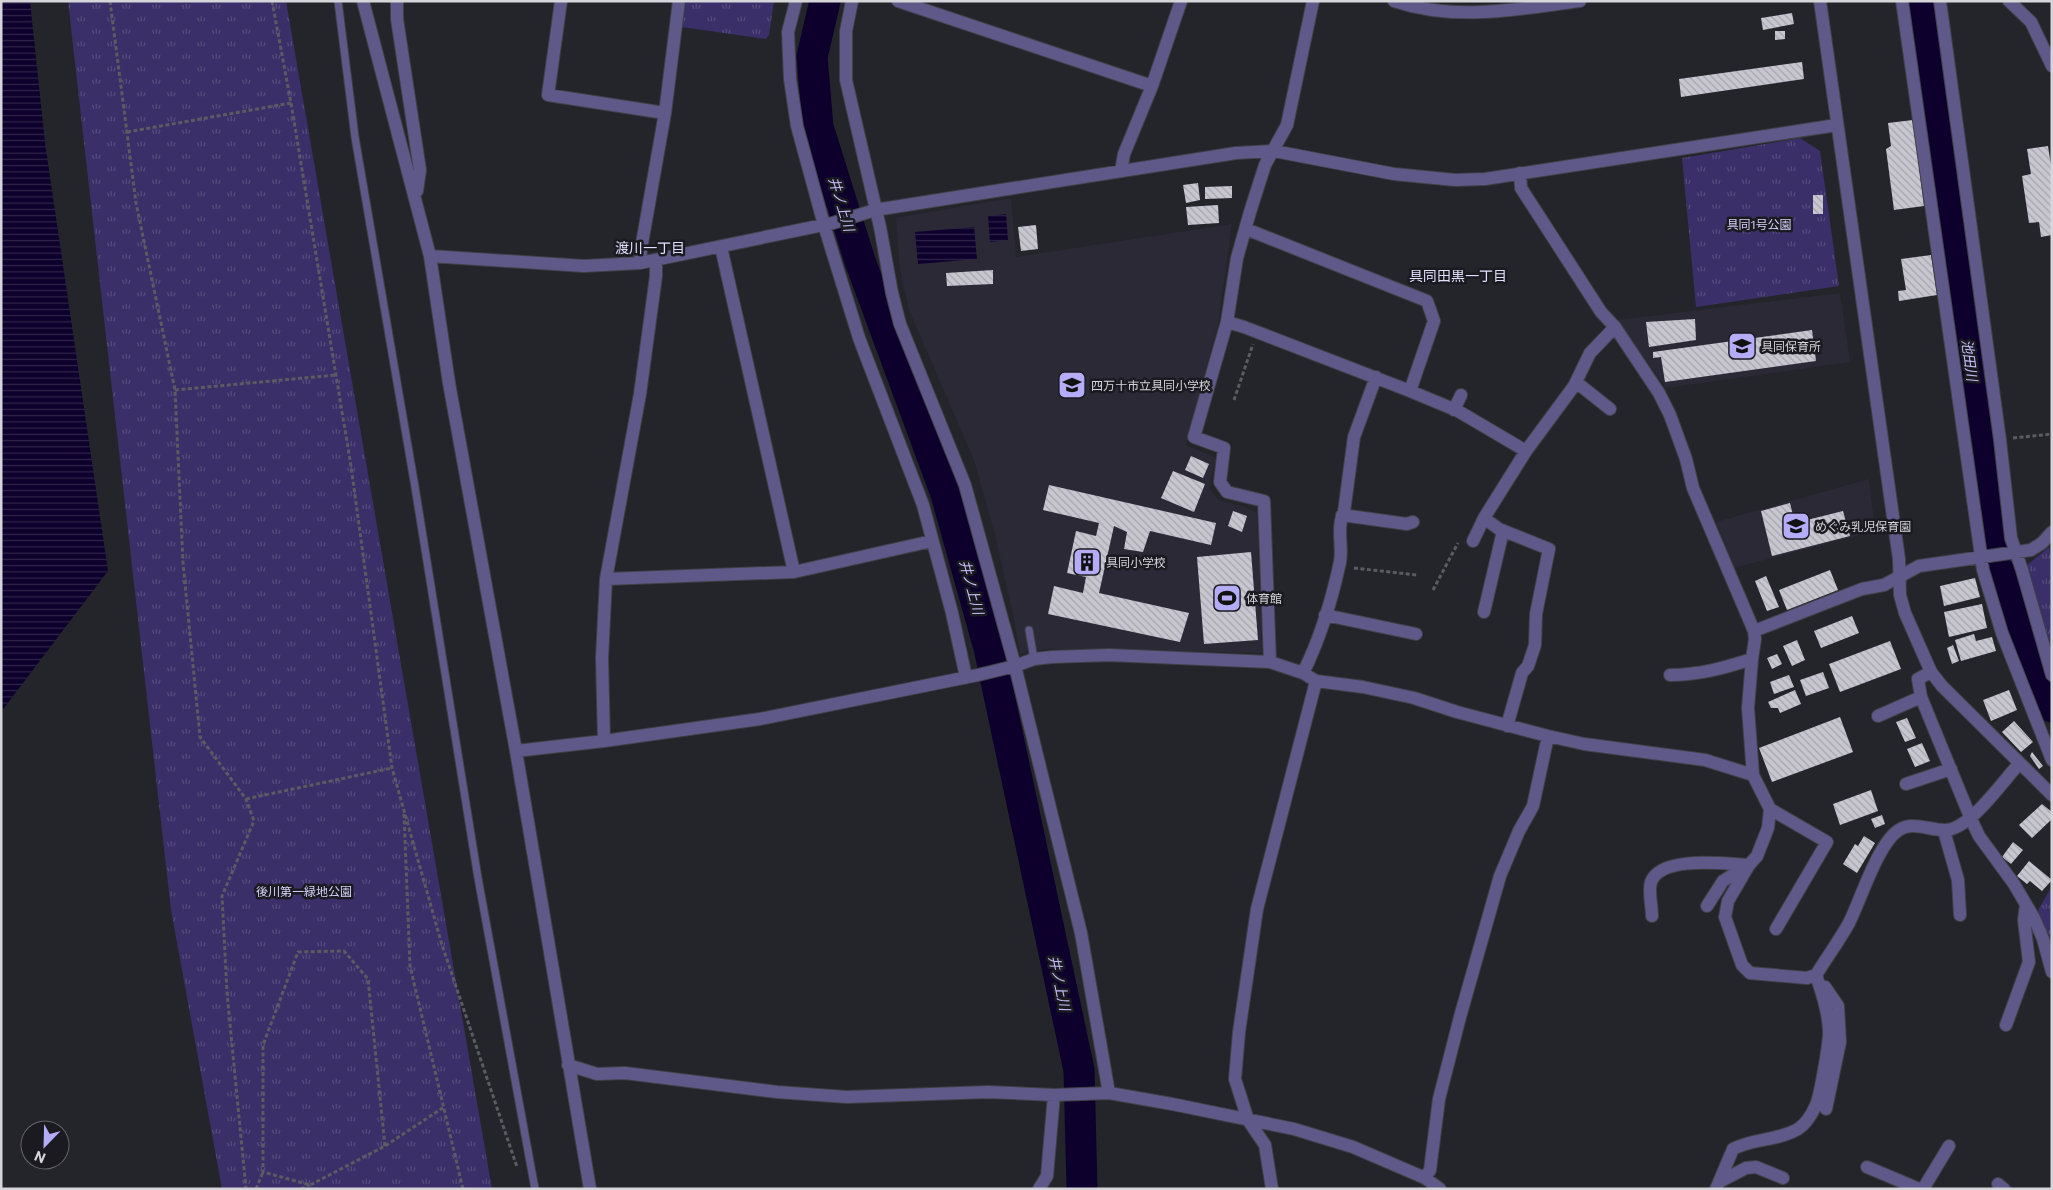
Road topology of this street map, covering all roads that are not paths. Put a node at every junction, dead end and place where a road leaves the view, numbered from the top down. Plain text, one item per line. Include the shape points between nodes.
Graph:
1 (338, 1) edge
2 (363, 1) edge
3 (397, 1) edge
4 (561, 1) edge
5 (679, 1) edge
6 (796, 1) edge
7 (852, 1) edge
8 (898, 1) edge
9 (1181, 1) edge
10 (1313, 1) edge
11 (1394, 1) edge
12 (1580, 1) edge
13 (1820, 1) edge
14 (1902, 1) edge
15 (1940, 1) edge
16 (2009, 1) edge
17 (2052, 66) edge
18 (1152, 86) junction
19 (665, 113) junction
20 (1837, 126) junction
21 (1274, 150) junction
22 (1121, 171) junction
23 (1520, 173) junction
24 (416, 196) junction
25 (872, 211) junction
26 (828, 224) junction
27 (1246, 229) junction
28 (721, 247) junction
29 (430, 256) junction
30 (656, 261) junction
31 (640, 263) junction
32 (1227, 322) junction
33 (1615, 327) junction
34 (1376, 377) junction
35 (1576, 382) junction
36 (1410, 391) junction
37 (1461, 395) dead end
38 (1610, 409) dead end
39 (1454, 410) junction
40 (1526, 451) junction
41 (1342, 515) junction
42 (1484, 518) junction
43 (1413, 522) dead end
44 (1503, 531) junction
45 (2052, 532) edge
46 (932, 540) junction
47 (1473, 541) dead end
48 (2016, 553) junction
49 (1981, 557) junction
50 (794, 572) junction
51 (1900, 577) junction
52 (606, 579) junction
53 (1484, 612) dead end
54 (1325, 615) junction
55 (1028, 630) dead end
56 (1754, 631) junction
57 (1416, 634) dead end
58 (1034, 659) junction
59 (1752, 660) junction
60 (1270, 662) junction
61 (1012, 667) junction
62 (1931, 672) junction
63 (1303, 673) junction
64 (1670, 675) dead end
65 (2052, 675) edge
66 (972, 676) junction
67 (1316, 681) junction
68 (1921, 698) junction
69 (1878, 716) dead end
70 (1507, 726) junction
71 (1548, 736) junction
72 (604, 741) junction
73 (516, 751) junction
74 (2052, 760) edge
75 (2019, 764) junction
76 (1951, 769) junction
77 (1753, 775) junction
78 (1906, 784) dead end
79 (2052, 795) edge
80 (1770, 810) junction
81 (1971, 819) junction
82 (1944, 830) junction
83 (1749, 865) junction
84 (2026, 905) junction
85 (1707, 906) dead end
86 (1960, 915) dead end
87 (1652, 916) dead end
88 (1776, 929) dead end
89 (2052, 972) edge
90 (1816, 974) junction
91 (2006, 1024) dead end
92 (568, 1065) junction
93 (1102, 1093) junction
94 (1061, 1094) junction
95 (1826, 1109) dead end
96 (1248, 1120) junction
97 (1949, 1146) dead end
98 (1867, 1167) dead end
99 (1425, 1178) junction
100 (1782, 1178) dead end
101 (1718, 1185) edge
102 (534, 1189) edge
103 (590, 1189) edge
104 (1039, 1189) edge
105 (1272, 1189) edge
106 (1440, 1189) edge
107 (1919, 1189) edge
108 (1923, 1189) edge

1 - 102 lane via 355,137 478,878
2 - 24 street
3 - 24 street via 396,19 420,170
4 - 19 street via 548,94
5 - 19 street
6 - 26 street via 788,32 790,79 798,126
7 - 25 street via 846,31 846,80
8 - 18 street
9 - 18 street
10 - 21 street via 1287,124
11 - 12 street via 1414,8 1456,14
13 - 20 street
14 - 49 street
15 - 48 street via 2011,538
16 - 17 street via 2032,22
18 - 22 street via 1124,154
19 - 31 street
20 - 23 street
20 - 51 street
21 - 22 street
21 - 23 street via 1394,174 1455,180
21 - 27 street via 1265,165
22 - 25 street
23 - 33 street via 1522,188 1590,297
24 - 29 street
25 - 26 street
25 - 61 street via 900,324 965,485
26 - 28 street
26 - 46 street via 859,338 923,505
27 - 32 street via 1237,258
27 - 36 street via 1427,301 1434,321
28 - 30 street
28 - 50 street
29 - 31 street via 584,266
29 - 73 street via 449,383
30 - 31 street
30 - 52 street via 640,394
32 - 34 street
32 - 60 street via 1194,437 1224,448 1220,482 1227,492 1264,501
33 - 35 street via 1590,353
33 - 56 street via 1670,415 1693,488
34 - 36 street
34 - 41 street via 1354,437
35 - 38 street
35 - 40 street
36 - 39 street
37 - 39 street
39 - 40 street
40 - 42 street
41 - 43 street via 1407,524
41 - 54 street via 1340,563
42 - 44 street
42 - 47 street
44 - 53 street
44 - 70 street via 1549,548 1536,614 1535,645 1522,673
45 - 48 street via 2032,550
46 - 50 street
46 - 66 street
48 - 49 street
48 - 65 street
49 - 51 street via 1919,566
49 - 74 street via 2002,633
50 - 52 street
51 - 56 street
51 - 62 street via 1905,613
52 - 72 street via 602,658
54 - 57 street
54 - 63 street
55 - 58 lane
56 - 59 street via 1756,639
58 - 60 street via 1109,655
58 - 61 street
59 - 64 street via 1711,672
59 - 77 street via 1748,708
60 - 63 street
61 - 66 street
61 - 93 street via 1082,933
62 - 68 street via 1918,679
62 - 75 street
63 - 67 street
66 - 72 street via 760,719
67 - 70 street via 1414,698
67 - 96 street via 1257,909 1238,1032 1235,1079
68 - 69 street
68 - 76 street
70 - 71 street
71 - 77 street via 1705,760
71 - 99 street via 1532,806 1500,876 1460,1017 1439,1099 1430,1170
72 - 73 street
73 - 92 street
75 - 79 street
75 - 81 street
76 - 78 street
76 - 81 street
77 - 80 street
80 - 83 street via 1768,828 1757,856
80 - 88 street via 1827,842
81 - 82 street via 1959,827
81 - 84 street
82 - 86 street via 1958,880
82 - 90 street via 1908,826 1899,829 1886,842 1848,924
83 - 85 street via 1723,881
83 - 87 street via 1690,863 1670,866 1655,875 1650,884
83 - 90 street via 1728,902 1725,917 1742,965 1750,973 1807,978
84 - 89 street via 2043,939
84 - 91 street via 2024,920 2029,962
90 - 95 street via 1838,1006 1840,1042
90 - 101 street via 1826,1004 1830,1032 1817,1103 1799,1129 1732,1149
92 - 94 street via 597,1074 625,1073 777,1092 838,1096 988,1092
92 - 103 street
93 - 94 street
93 - 96 street
94 - 104 street via 1047,1176
96 - 99 street via 1294,1129 1353,1147
96 - 105 street via 1265,1145
97 - 108 street
98 - 107 street
99 - 106 street
100 - 101 street via 1756,1167 1746,1168

